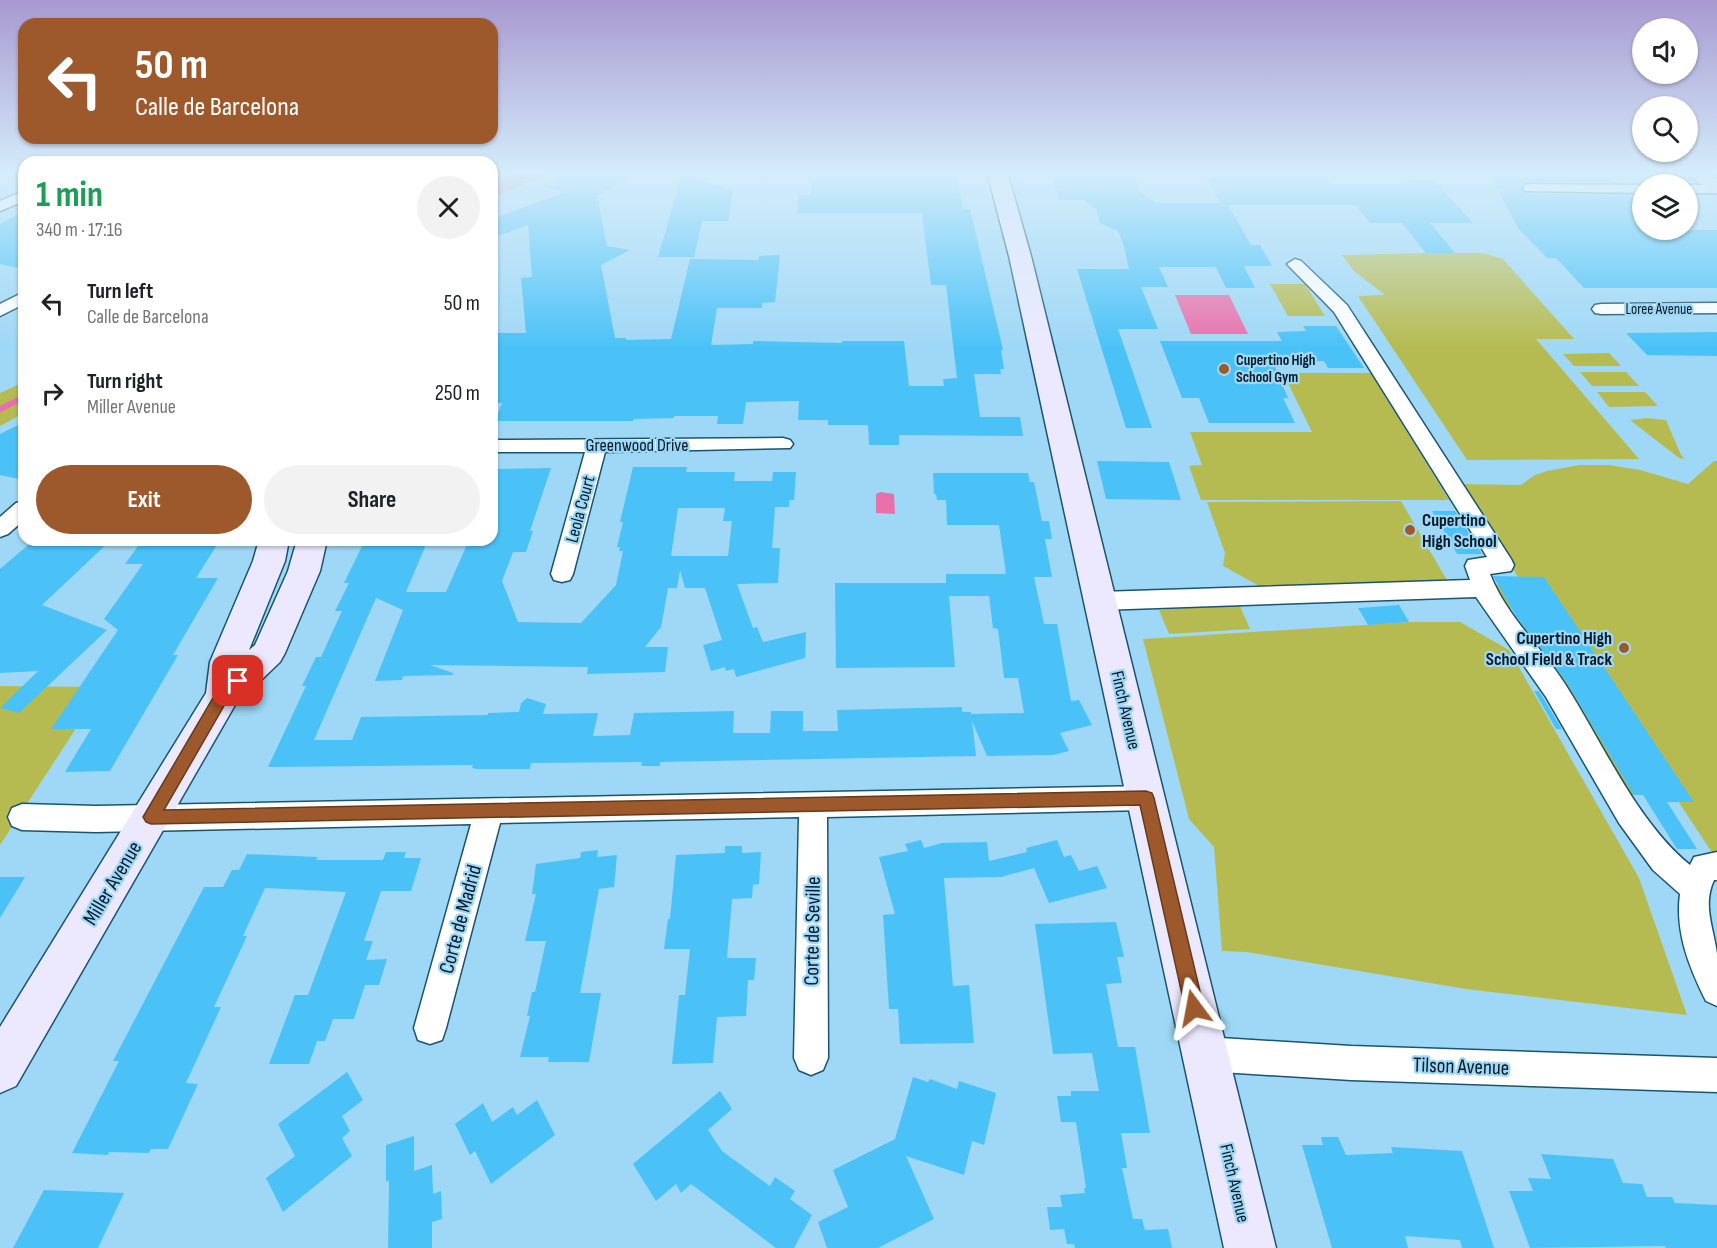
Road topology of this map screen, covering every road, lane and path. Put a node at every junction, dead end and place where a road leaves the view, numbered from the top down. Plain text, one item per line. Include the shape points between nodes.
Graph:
1 (1013, 230) edge
2 (1294, 264) dead end
3 (18, 301) edge
4 (1717, 308) edge
5 (1601, 309) dead end
6 (0, 311) edge
7 (783, 444) dead end
8 (597, 445) junction
9 (498, 446) edge
10 (18, 513) edge
11 (0, 528) edge
12 (273, 546) edge
13 (310, 546) edge
14 (562, 574) dead end
15 (1484, 588) junction
16 (1100, 601) junction
17 (223, 695) junction
18 (1146, 798) junction
19 (813, 804) junction
20 (489, 810) junction
21 (22, 817) dead end
22 (151, 817) junction
23 (1717, 866) edge
24 (1695, 888) junction
25 (1717, 990) edge
26 (430, 1028) dead end
27 (1205, 1054) junction
28 (811, 1058) dead end
29 (0, 1070) edge
30 (1717, 1075) edge
31 (1250, 1248) edge

1 - 16 street, Finch Avenue
2 - 15 street via 1341,309 1503,565 1476,566
3 - 6 street
4 - 5 street, Loree Avenue
7 - 8 street, Greenwood Drive
8 - 9 street, Greenwood Drive
8 - 14 street, Leola Court
10 - 11 street
12 - 17 street, Miller Avenue via 227,662
13 - 17 street, Miller Avenue via 304,571 268,653
15 - 16 street
15 - 24 street via 1554,690 1629,814 1663,861
16 - 18 street, Finch Avenue
17 - 22 street, Miller Avenue
18 - 19 street
18 - 27 street, Finch Avenue
19 - 20 street
19 - 28 street, Corte de Seville
20 - 22 street
20 - 26 street, Corte de Madrid
21 - 22 street
22 - 29 street, Miller Avenue
23 - 24 street via 1704,867
24 - 25 street via 1696,935 1705,967
27 - 30 street, Tilson Avenue via 1351,1063
27 - 31 street, Finch Avenue

